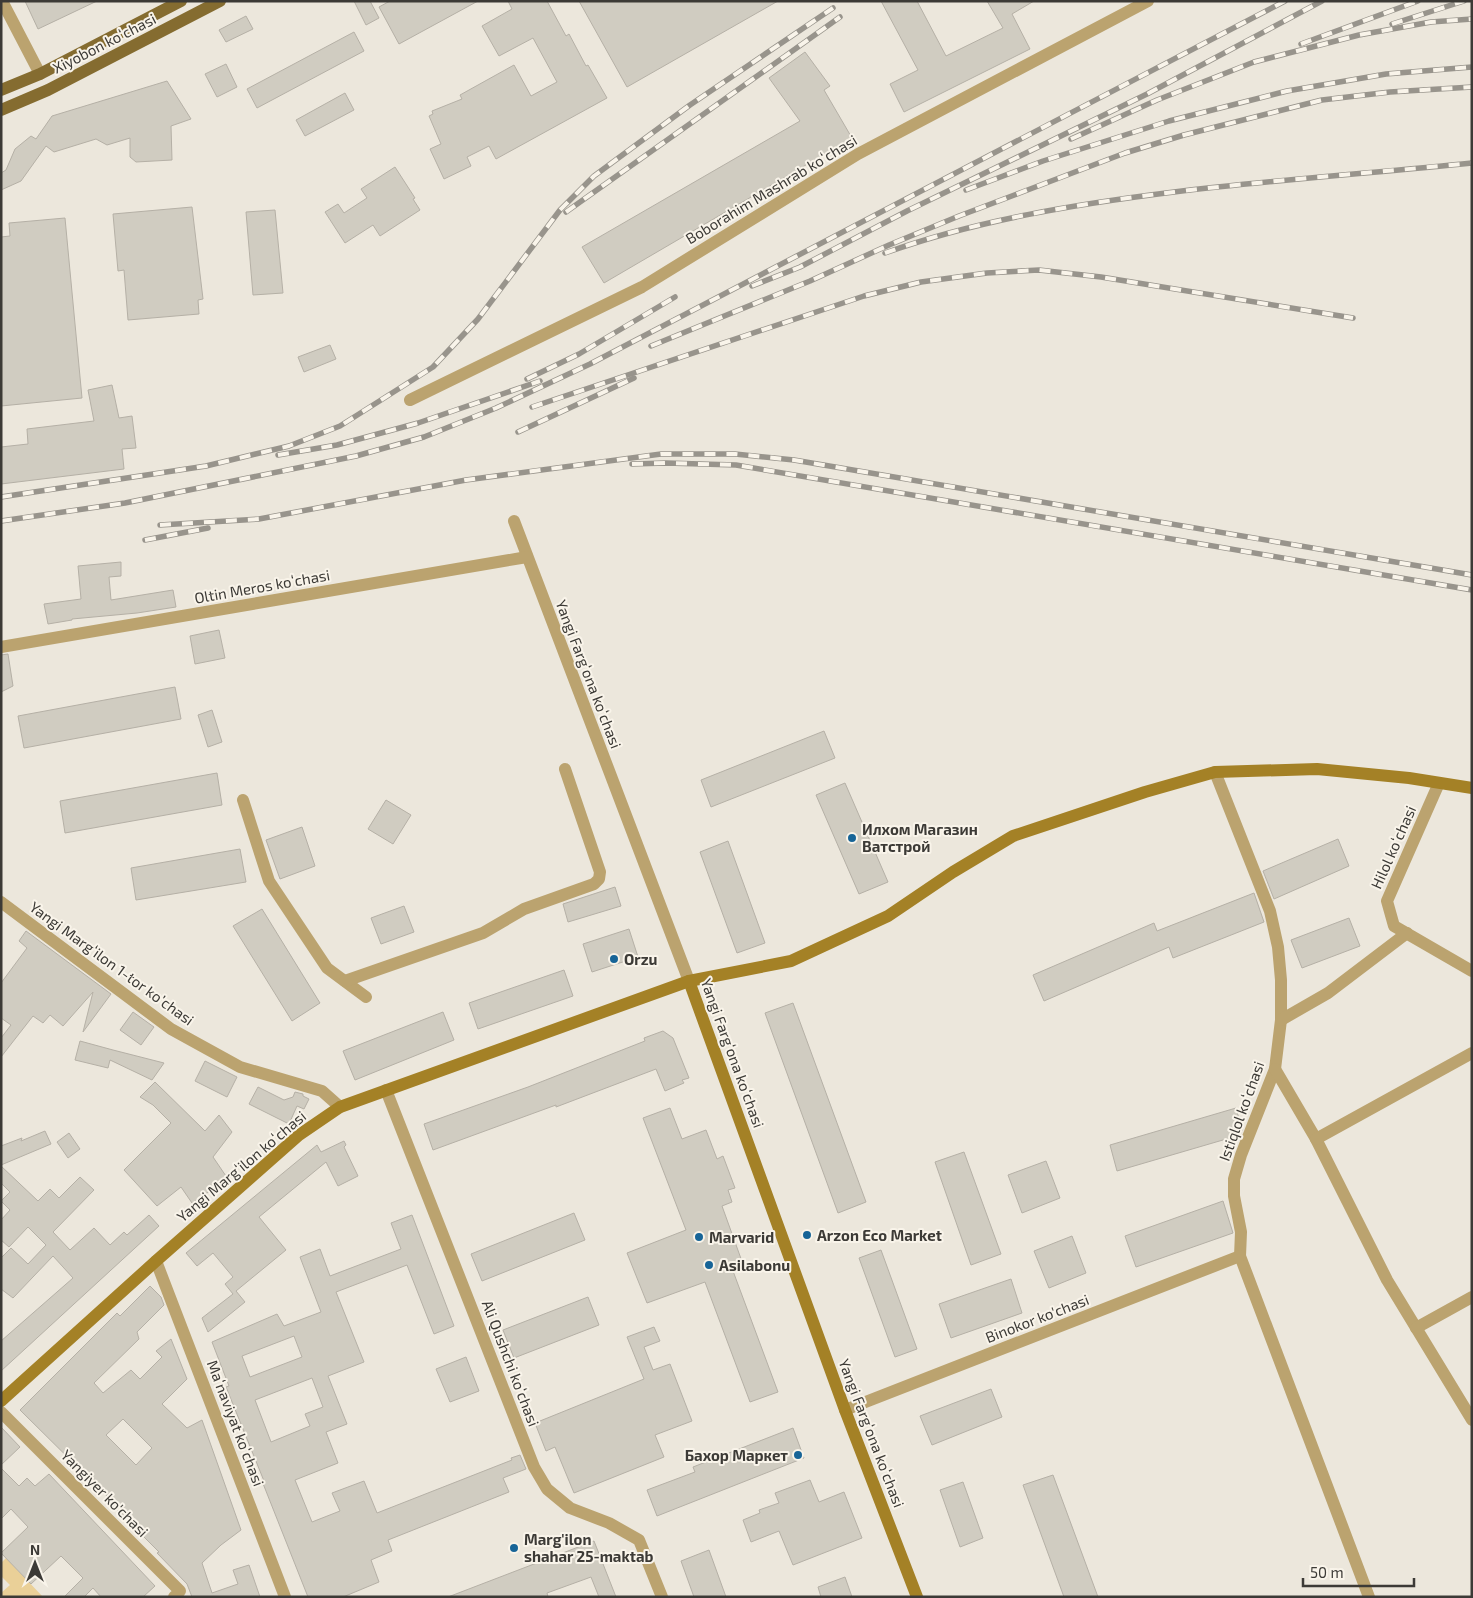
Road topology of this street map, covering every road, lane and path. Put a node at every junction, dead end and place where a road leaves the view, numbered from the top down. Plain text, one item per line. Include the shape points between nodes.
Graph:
1 (2, 1) edge
2 (180, 1) edge
3 (220, 1) edge
4 (1148, 1) edge
5 (40, 74) junction
6 (1, 90) edge
7 (1, 110) edge
8 (410, 400) dead end
9 (514, 521) dead end
10 (527, 557) junction
11 (1, 647) edge
12 (565, 770) dead end
13 (1215, 772) junction
14 (1439, 783) junction
15 (1472, 788) edge
16 (244, 800) dead end
17 (1, 902) edge
18 (1407, 933) junction
19 (1472, 971) edge
20 (345, 981) junction
21 (689, 981) junction
22 (366, 997) dead end
23 (1281, 1020) junction
24 (1472, 1053) edge
25 (1275, 1069) junction
26 (386, 1090) junction
27 (340, 1107) junction
28 (1316, 1139) junction
29 (1240, 1256) junction
30 (156, 1260) junction
31 (1472, 1297) edge
32 (1416, 1328) junction
33 (1, 1401) edge
34 (845, 1410) junction
35 (1, 1412) edge
36 (1472, 1420) edge
37 (178, 1595) edge
38 (285, 1597) edge
39 (662, 1597) edge
40 (917, 1597) edge
41 (1369, 1597) edge

1 - 5 street
2 - 5 main road, Xiyobon koʻchasi
3 - 7 main road, Xiyobon koʻchasi via 48,90
4 - 8 street, Boborahim Mashrab koʻchasi via 858,154 642,287
5 - 6 main road, Xiyobon koʻchasi
9 - 10 street, Yangi Fargʻona koʻchasi
10 - 11 street, Oltin Meros koʻchasi
10 - 21 street, Yangi Fargʻona koʻchasi
12 - 20 street via 600,872 594,884 524,909 483,933
13 - 14 main road, Yangi Margʻilon koʻchasi via 1317,770
13 - 21 main road, Yangi Margʻilon koʻchasi via 1013,836 888,916 791,961
13 - 23 street, Istiqlol koʻchasi via 1270,911 1281,972
14 - 15 main road, Yangi Margʻilon koʻchasi
14 - 18 street, Hilol koʻchasi via 1387,901 1394,926
16 - 20 street via 269,882 327,968
17 - 27 street, Yangi Margʻilon 1-tor koʼchasi via 171,1029 240,1067 322,1091
18 - 19 street, Hilol koʻchasi
18 - 23 street via 1328,993
20 - 22 street
21 - 26 main road, Yangi Margʻilon koʻchasi
21 - 34 main road, Yangi Fargʻona koʻchasi
23 - 25 street, Istiqlol koʻchasi
24 - 28 street
25 - 28 street
25 - 29 street, Istiqlol koʻchasi via 1234,1179 1241,1232
26 - 27 main road, Yangi Margʻilon koʻchasi
26 - 39 street, Ali Qushchi koʻchasi via 534,1467 547,1489 570,1508 609,1523 639,1540
27 - 30 main road, Yangi Margʻilon koʻchasi via 299,1135
28 - 32 street via 1387,1280
29 - 34 street, Binokor ko'chasi
29 - 41 street, Istiqlol koʻchasi
30 - 33 main road, Yangi Margʻilon koʻchasi
30 - 38 street, Maʻnaviyat koʻchasi
31 - 32 street
32 - 36 street
34 - 40 main road, Yangi Fargʻona koʻchasi
35 - 37 street, Yangiyer ko'chasi

